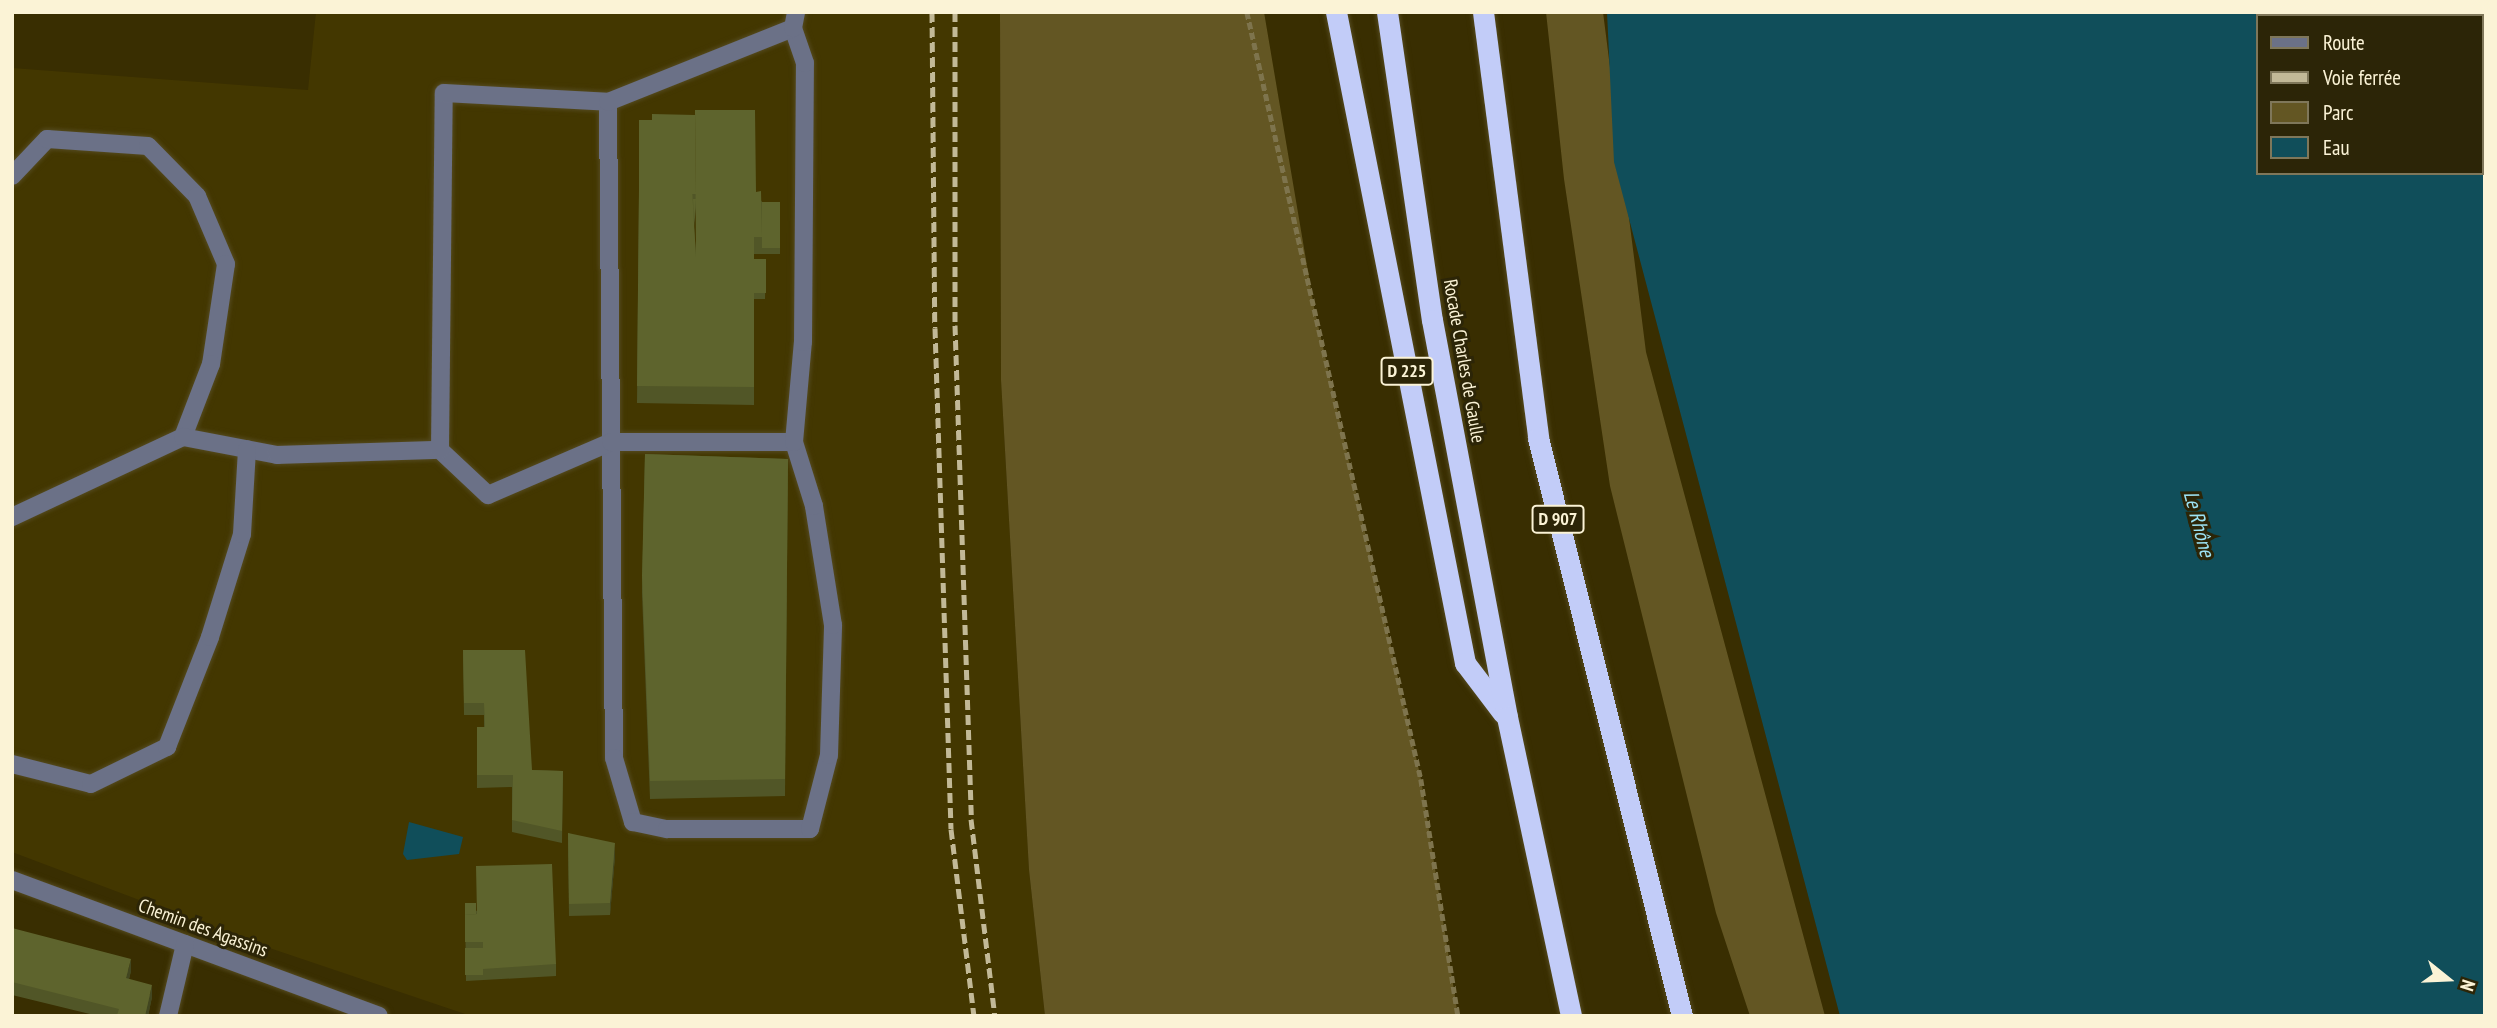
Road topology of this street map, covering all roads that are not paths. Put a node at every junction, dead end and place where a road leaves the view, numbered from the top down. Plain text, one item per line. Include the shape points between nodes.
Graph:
1 (1336, 12) edge
2 (1387, 12) edge
3 (1483, 12) edge
4 (795, 20) edge
5 (608, 102) junction
6 (12, 177) edge
7 (183, 436) junction
8 (611, 442) junction
9 (794, 442) junction
10 (247, 449) junction
11 (440, 450) junction
12 (12, 517) edge
13 (1507, 717) junction
14 (12, 764) edge
15 (12, 880) edge
16 (185, 944) junction
17 (375, 1015) edge
18 (168, 1016) edge
19 (1571, 1016) edge
20 (1682, 1016) edge

1 - 13 highway, D 225 via 1465,663
2 - 13 highway, Rocade Charles de Gaulle via 1433,320
3 - 20 highway, D 907 via 1538,438
4 - 5 street
4 - 9 street via 806,63 803,342
5 - 8 street
5 - 11 street via 444,93
6 - 7 street via 47,139 148,146 197,196 226,264 211,364
7 - 10 street
7 - 12 street
8 - 9 street
8 - 9 street via 614,758 633,822 667,830 810,829 829,755 833,625 814,506
8 - 11 street via 488,495
10 - 11 street via 277,455
10 - 14 street via 242,534 210,637 167,747 91,784
13 - 19 highway, Rocade Charles de Gaulle
15 - 16 street, Chemin des Agassins
16 - 17 street, Chemin des Agassins
16 - 18 street

